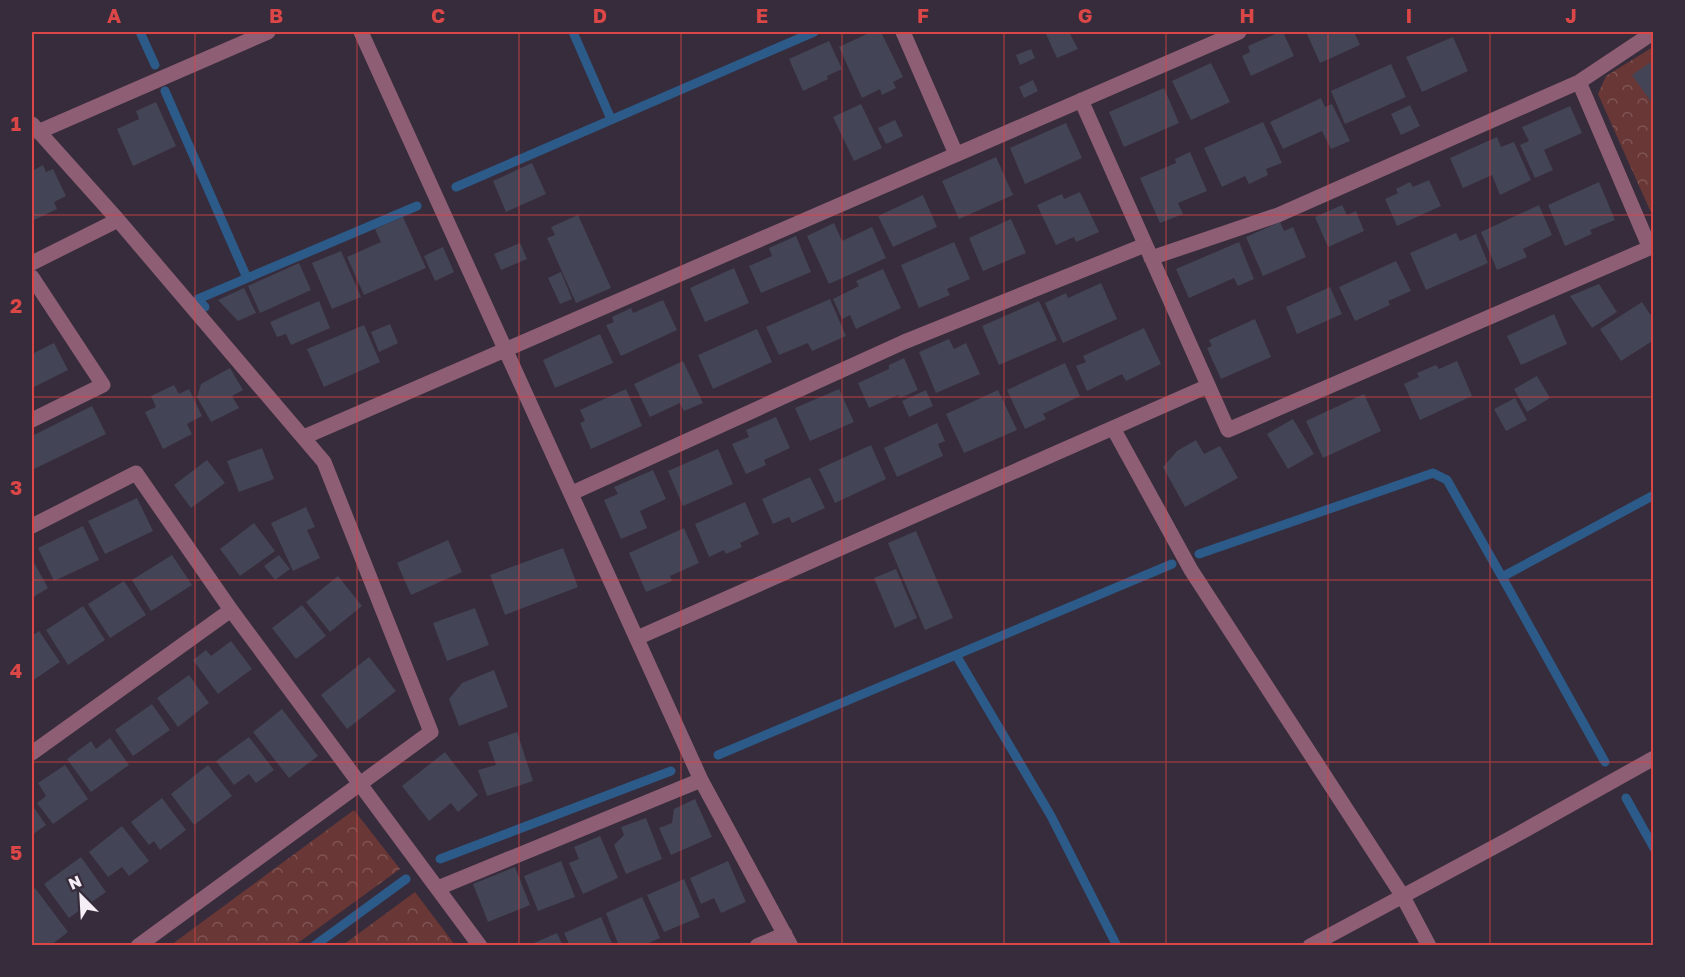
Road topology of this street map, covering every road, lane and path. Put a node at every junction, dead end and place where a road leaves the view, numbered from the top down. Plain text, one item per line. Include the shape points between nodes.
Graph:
1 (268, 32) edge
2 (361, 32) edge
3 (903, 32) edge
4 (1239, 32) edge
5 (1653, 32) edge
6 (1580, 82) junction
7 (1081, 100) junction
8 (35, 128) edge
9 (956, 154) junction
10 (118, 220) junction
11 (1651, 246) edge
12 (1148, 251) junction
13 (32, 263) edge
14 (32, 277) edge
15 (507, 349) junction
16 (1208, 386) junction
17 (32, 420) edge
18 (1113, 428) junction
19 (304, 437) junction
20 (572, 493) junction
21 (32, 526) edge
22 (231, 610) junction
23 (637, 638) junction
24 (32, 753) edge
25 (1653, 758) edge
26 (701, 780) junction
27 (361, 783) junction
28 (438, 888) junction
29 (1402, 895) junction
30 (788, 940) edge
31 (138, 945) edge
32 (480, 945) edge
33 (758, 945) edge
34 (1310, 945) edge
35 (1429, 945) edge

1 - 8 street
2 - 15 street
3 - 9 street
4 - 7 street
5 - 6 street
6 - 11 street
6 - 12 street via 1278,215
7 - 9 street
7 - 12 street
8 - 10 street
9 - 15 street
10 - 13 street
10 - 19 street
11 - 16 street via 1228,430
12 - 16 street
12 - 20 street via 904,342
14 - 17 street via 103,386
15 - 19 street
15 - 20 street
16 - 18 street
18 - 23 street
18 - 29 street via 1191,570
19 - 27 street via 324,462 431,732
20 - 23 street
21 - 22 street via 136,474
22 - 24 street
22 - 27 street
23 - 26 street
25 - 29 street
26 - 28 street
26 - 30 street
27 - 28 street
27 - 31 street
28 - 32 street
29 - 34 street
29 - 35 street
30 - 33 street

